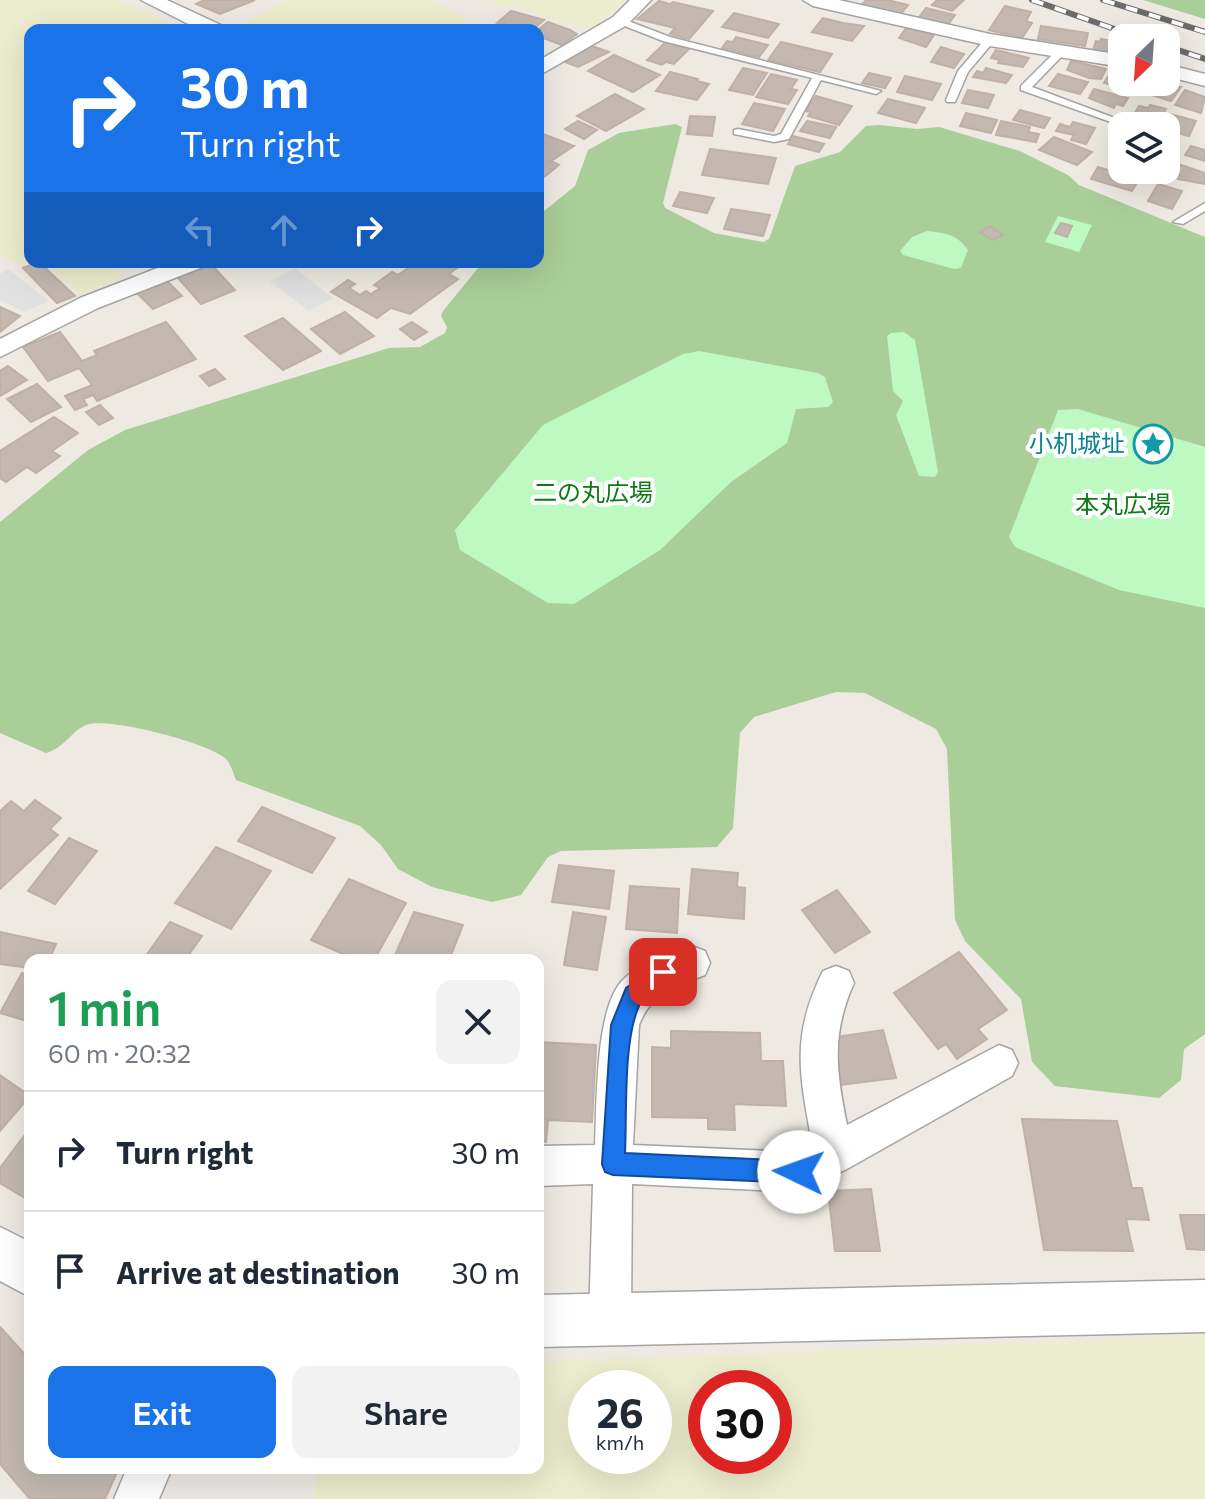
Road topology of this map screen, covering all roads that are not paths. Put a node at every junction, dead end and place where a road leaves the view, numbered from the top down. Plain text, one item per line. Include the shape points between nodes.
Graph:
1 (151, 0) edge
2 (641, 0) edge
3 (813, 0) edge
4 (620, 21) junction
5 (203, 24) edge
6 (990, 40) junction
7 (1062, 51) junction
8 (1108, 59) edge
9 (544, 66) edge
10 (1180, 74) edge
11 (818, 77) junction
12 (1205, 80) edge
13 (876, 91) dead end
14 (951, 100) dead end
15 (1108, 118) edge
16 (738, 132) dead end
17 (1205, 206) edge
18 (1179, 222) dead end
19 (179, 268) edge
20 (0, 349) edge
21 (692, 963) dead end
22 (836, 983) dead end
23 (999, 1063) dead end
24 (833, 1155) junction
25 (613, 1164) junction
26 (544, 1166) edge
27 (0, 1252) edge
28 (24, 1267) edge
29 (1205, 1306) edge
30 (544, 1321) edge
31 (610, 1321) junction
32 (147, 1474) edge
33 (136, 1499) edge

1 - 5 street
2 - 4 street
3 - 6 street
4 - 9 street
4 - 11 lane via 667,39
6 - 7 street
6 - 14 lane via 963,71
7 - 8 street
7 - 15 lane via 1025,88
10 - 12 street
11 - 13 lane
11 - 16 lane via 785,137
17 - 18 lane
19 - 20 street via 89,303
21 - 25 street via 663,972 633,995 621,1025
22 - 24 street via 818,1024 817,1056
23 - 24 street
24 - 25 street via 799,1172
25 - 26 street
25 - 31 street
27 - 28 street
29 - 31 street
30 - 31 street
32 - 33 street

